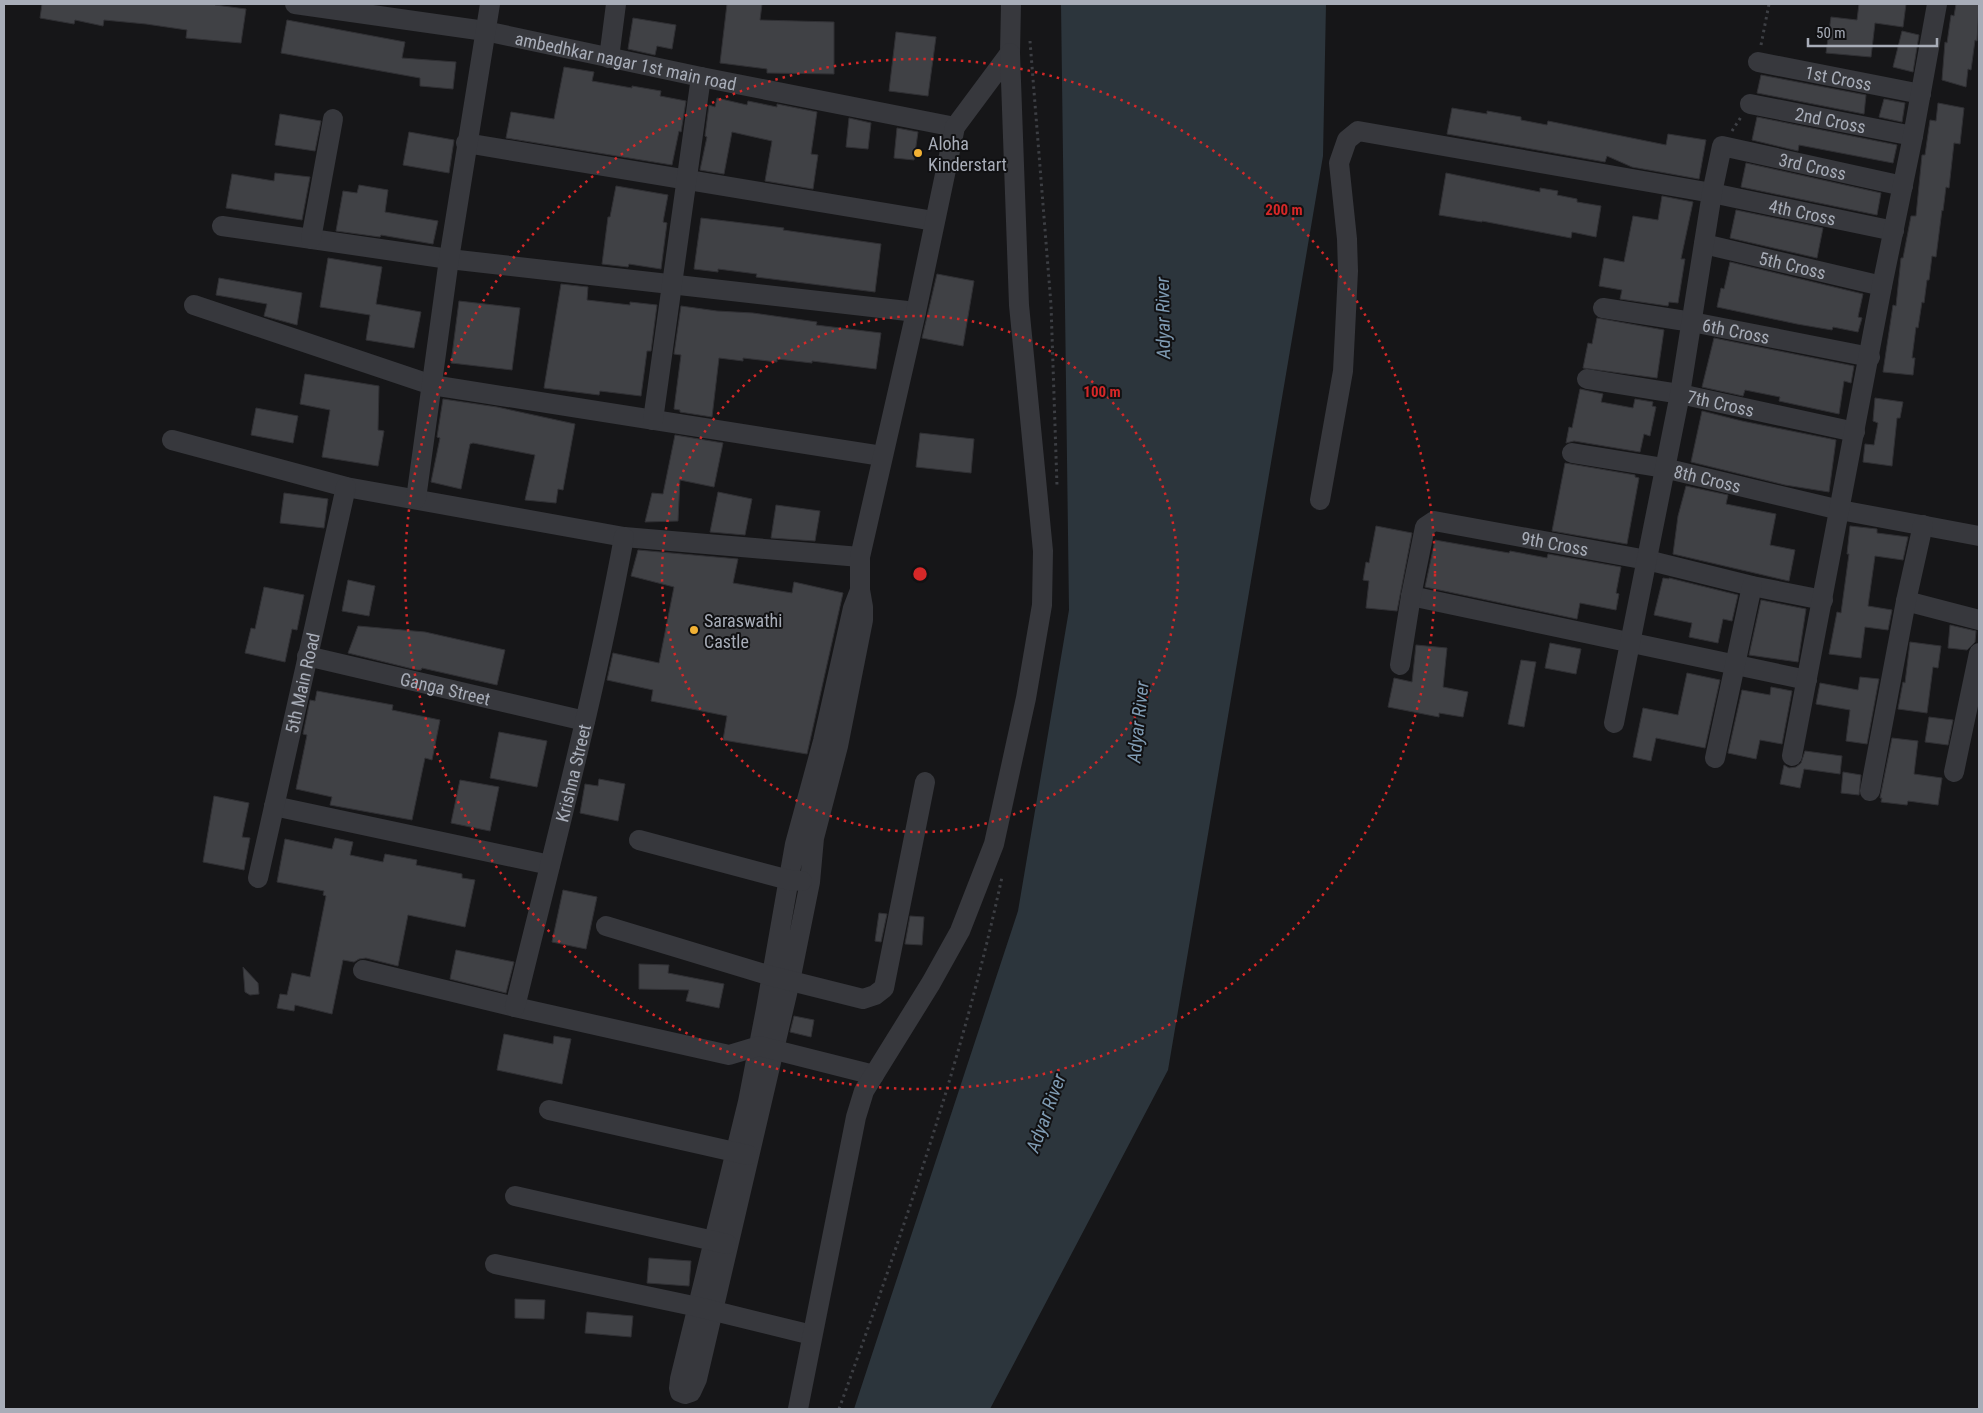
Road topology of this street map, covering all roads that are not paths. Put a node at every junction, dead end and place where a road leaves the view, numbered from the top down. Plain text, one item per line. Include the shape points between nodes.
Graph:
1 (295, 4) edge
2 (490, 4) edge
3 (616, 4) edge
4 (1937, 4) edge
5 (1011, 9) edge
6 (485, 31) junction
7 (1010, 53) junction
8 (609, 58) junction
9 (1758, 62) dead end
10 (701, 77) junction
11 (1921, 94) junction
12 (1750, 104) dead end
13 (333, 119) dead end
14 (955, 127) junction
15 (1913, 136) junction
16 (466, 142) junction
17 (686, 179) junction
18 (1903, 186) junction
19 (1712, 193) junction
20 (934, 221) junction
21 (222, 226) dead end
22 (1894, 231) junction
23 (311, 239) junction
24 (1704, 244) junction
25 (449, 258) junction
26 (671, 284) junction
27 (1882, 286) junction
28 (194, 305) dead end
29 (1603, 308) dead end
30 (916, 312) junction
31 (1692, 322) junction
32 (1870, 358) junction
33 (1587, 379) dead end
34 (432, 384) junction
35 (1680, 394) junction
36 (653, 420) junction
37 (1855, 432) junction
38 (172, 440) dead end
39 (1572, 454) dead end
40 (882, 456) junction
41 (1664, 468) junction
42 (346, 486) junction
43 (416, 499) junction
44 (1320, 500) dead end
45 (1840, 510) junction
46 (1923, 525) junction
47 (1979, 536) edge
48 (624, 537) junction
49 (860, 557) junction
50 (1646, 560) junction
51 (1752, 586) junction
52 (1411, 596) junction
53 (1823, 600) junction
54 (1906, 601) junction
55 (1979, 620) edge
56 (1631, 642) junction
57 (1979, 653) edge
58 (307, 656) junction
59 (1735, 664) junction
60 (1400, 665) dead end
61 (1807, 680) junction
62 (585, 721) junction
63 (1614, 723) dead end
64 (1972, 728) edge
65 (831, 743) junction
66 (1792, 756) dead end
67 (1715, 758) dead end
68 (1954, 772) dead end
69 (925, 782) dead end
70 (1870, 791) dead end
71 (274, 806) junction
72 (639, 840) dead end
73 (550, 865) junction
74 (258, 878) dead end
75 (789, 880) junction
76 (810, 882) junction
77 (606, 926) dead end
78 (363, 970) dead end
79 (780, 978) junction
80 (515, 1007) junction
81 (767, 1048) junction
82 (874, 1075) junction
83 (549, 1110) dead end
84 (743, 1153) junction
85 (514, 1196) dead end
86 (722, 1243) junction
87 (495, 1264) dead end
88 (706, 1309) junction
89 (812, 1335) junction
90 (798, 1409) edge

1 - 6 street, ambedhkar nagar 1st main road
2 - 6 street
3 - 8 street
4 - 11 street
5 - 7 street
6 - 8 street, ambedhkar nagar 1st main road
6 - 16 street
7 - 14 street
7 - 82 street via 1020,305 1043,551 1042,605 1026,698 994,844 960,931
8 - 10 street, ambedhkar nagar 1st main road
9 - 11 street, 1st Cross
10 - 14 street, ambedhkar nagar 1st main road
10 - 17 street
11 - 15 street
12 - 15 street, 2nd Cross
13 - 23 street
14 - 20 street
15 - 18 street
16 - 17 street
16 - 25 street
17 - 20 street
17 - 26 street
18 - 19 street, 3rd Cross via 1722,146
18 - 22 street
19 - 22 street, 4th Cross
19 - 24 street
19 - 44 street, 4th Cross via 1358,132 1347,140 1339,162 1347,239 1345,332 1342,371
20 - 30 street
21 - 23 street
22 - 27 street
23 - 25 street
24 - 27 street, 5th Cross
24 - 31 street
25 - 26 street
25 - 34 street
26 - 30 street
26 - 36 street
27 - 32 street
28 - 34 street
29 - 31 street, 6th Cross
30 - 40 street
31 - 32 street, 6th Cross
31 - 35 street
32 - 37 street
33 - 35 street, 7th Cross
34 - 36 street
34 - 43 street
35 - 37 street, 7th Cross
35 - 41 street
36 - 40 street
37 - 45 street
38 - 42 street
39 - 41 street, 8th Cross
40 - 49 street
41 - 45 street, 8th Cross
41 - 50 street
42 - 43 street
42 - 58 street, 5th Main Road
43 - 48 street
45 - 46 street, 8th Cross
45 - 53 street
46 - 47 street, 8th Cross
46 - 54 street
48 - 49 street
48 - 62 street, Krishna Street
49 - 65 street via 863,620
50 - 51 street, 9th Cross
50 - 52 street, 9th Cross via 1434,521 1425,527
50 - 56 street
51 - 53 street, 9th Cross
51 - 59 street
52 - 56 street
52 - 60 street, 9th Cross
53 - 61 street
54 - 55 street
54 - 70 street
56 - 59 street
56 - 63 street
57 - 64 street
58 - 62 street, Ganga Street
58 - 71 street, 5th Main Road
59 - 61 street
59 - 67 street
61 - 66 street
62 - 73 street, Krishna Street
64 - 68 street
65 - 75 street via 801,820
65 - 76 street via 814,838
69 - 79 street via 884,988 863,999
71 - 73 street
71 - 74 street, 5th Main Road
72 - 75 street
73 - 80 street, Krishna Street
75 - 76 street
75 - 79 street
76 - 79 street
77 - 79 street
78 - 80 street
79 - 81 street
80 - 81 street via 729,1054
81 - 82 street
81 - 84 street
82 - 89 street via 864,1091 856,1117
83 - 84 street
84 - 86 street
85 - 86 street
86 - 88 street
87 - 88 street
88 - 89 street
89 - 90 street

